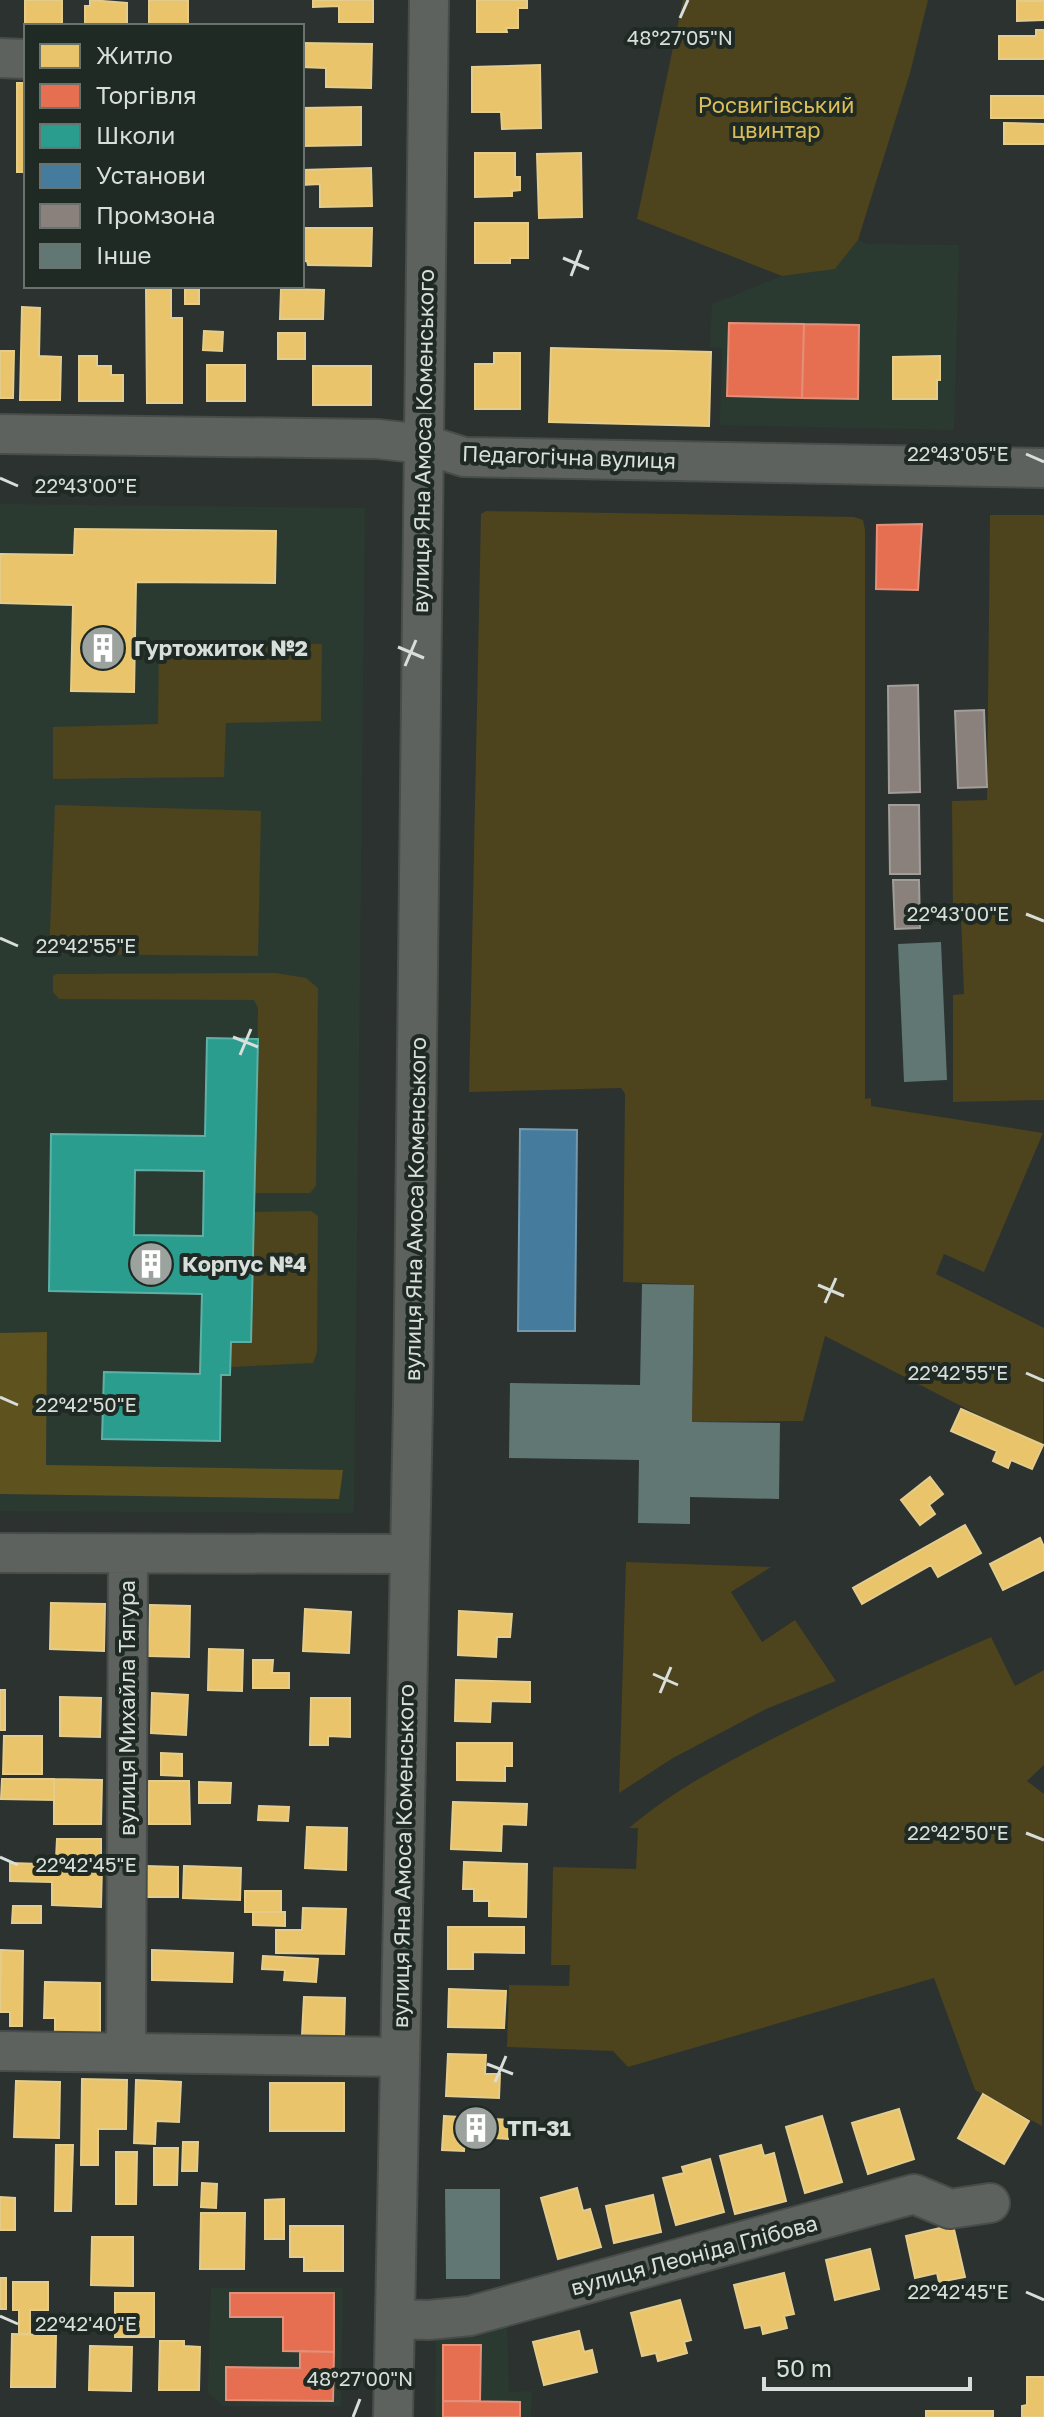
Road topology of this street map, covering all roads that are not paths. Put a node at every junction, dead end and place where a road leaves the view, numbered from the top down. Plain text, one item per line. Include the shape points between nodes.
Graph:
1 (429, 0) edge
2 (0, 58) edge
3 (24, 59) edge
4 (0, 434) edge
5 (423, 444) junction
6 (1044, 468) edge
7 (0, 1553) edge
8 (409, 1554) junction
9 (128, 1555) junction
10 (0, 2051) edge
11 (126, 2053) junction
12 (399, 2057) junction
13 (990, 2203) dead end
14 (395, 2319) junction
15 (393, 2417) edge

1 - 5 street, вулиця Яна Амоса Коменського
2 - 3 street
4 - 5 street, Педагогічна вулиця
5 - 6 street, Педагогічна вулиця via 464,457
5 - 8 street, вулиця Яна Амоса Коменського
7 - 9 street
8 - 9 street
8 - 12 street, вулиця Яна Амоса Коменського
9 - 11 street, вулиця Михайла Тягура
10 - 11 street
11 - 12 street
12 - 14 street, вулиця Яна Амоса Коменського
13 - 14 street, вулиця Леоніда Глібова via 950,2209 914,2194 470,2316
14 - 15 street, вулиця Яна Амоса Коменського

